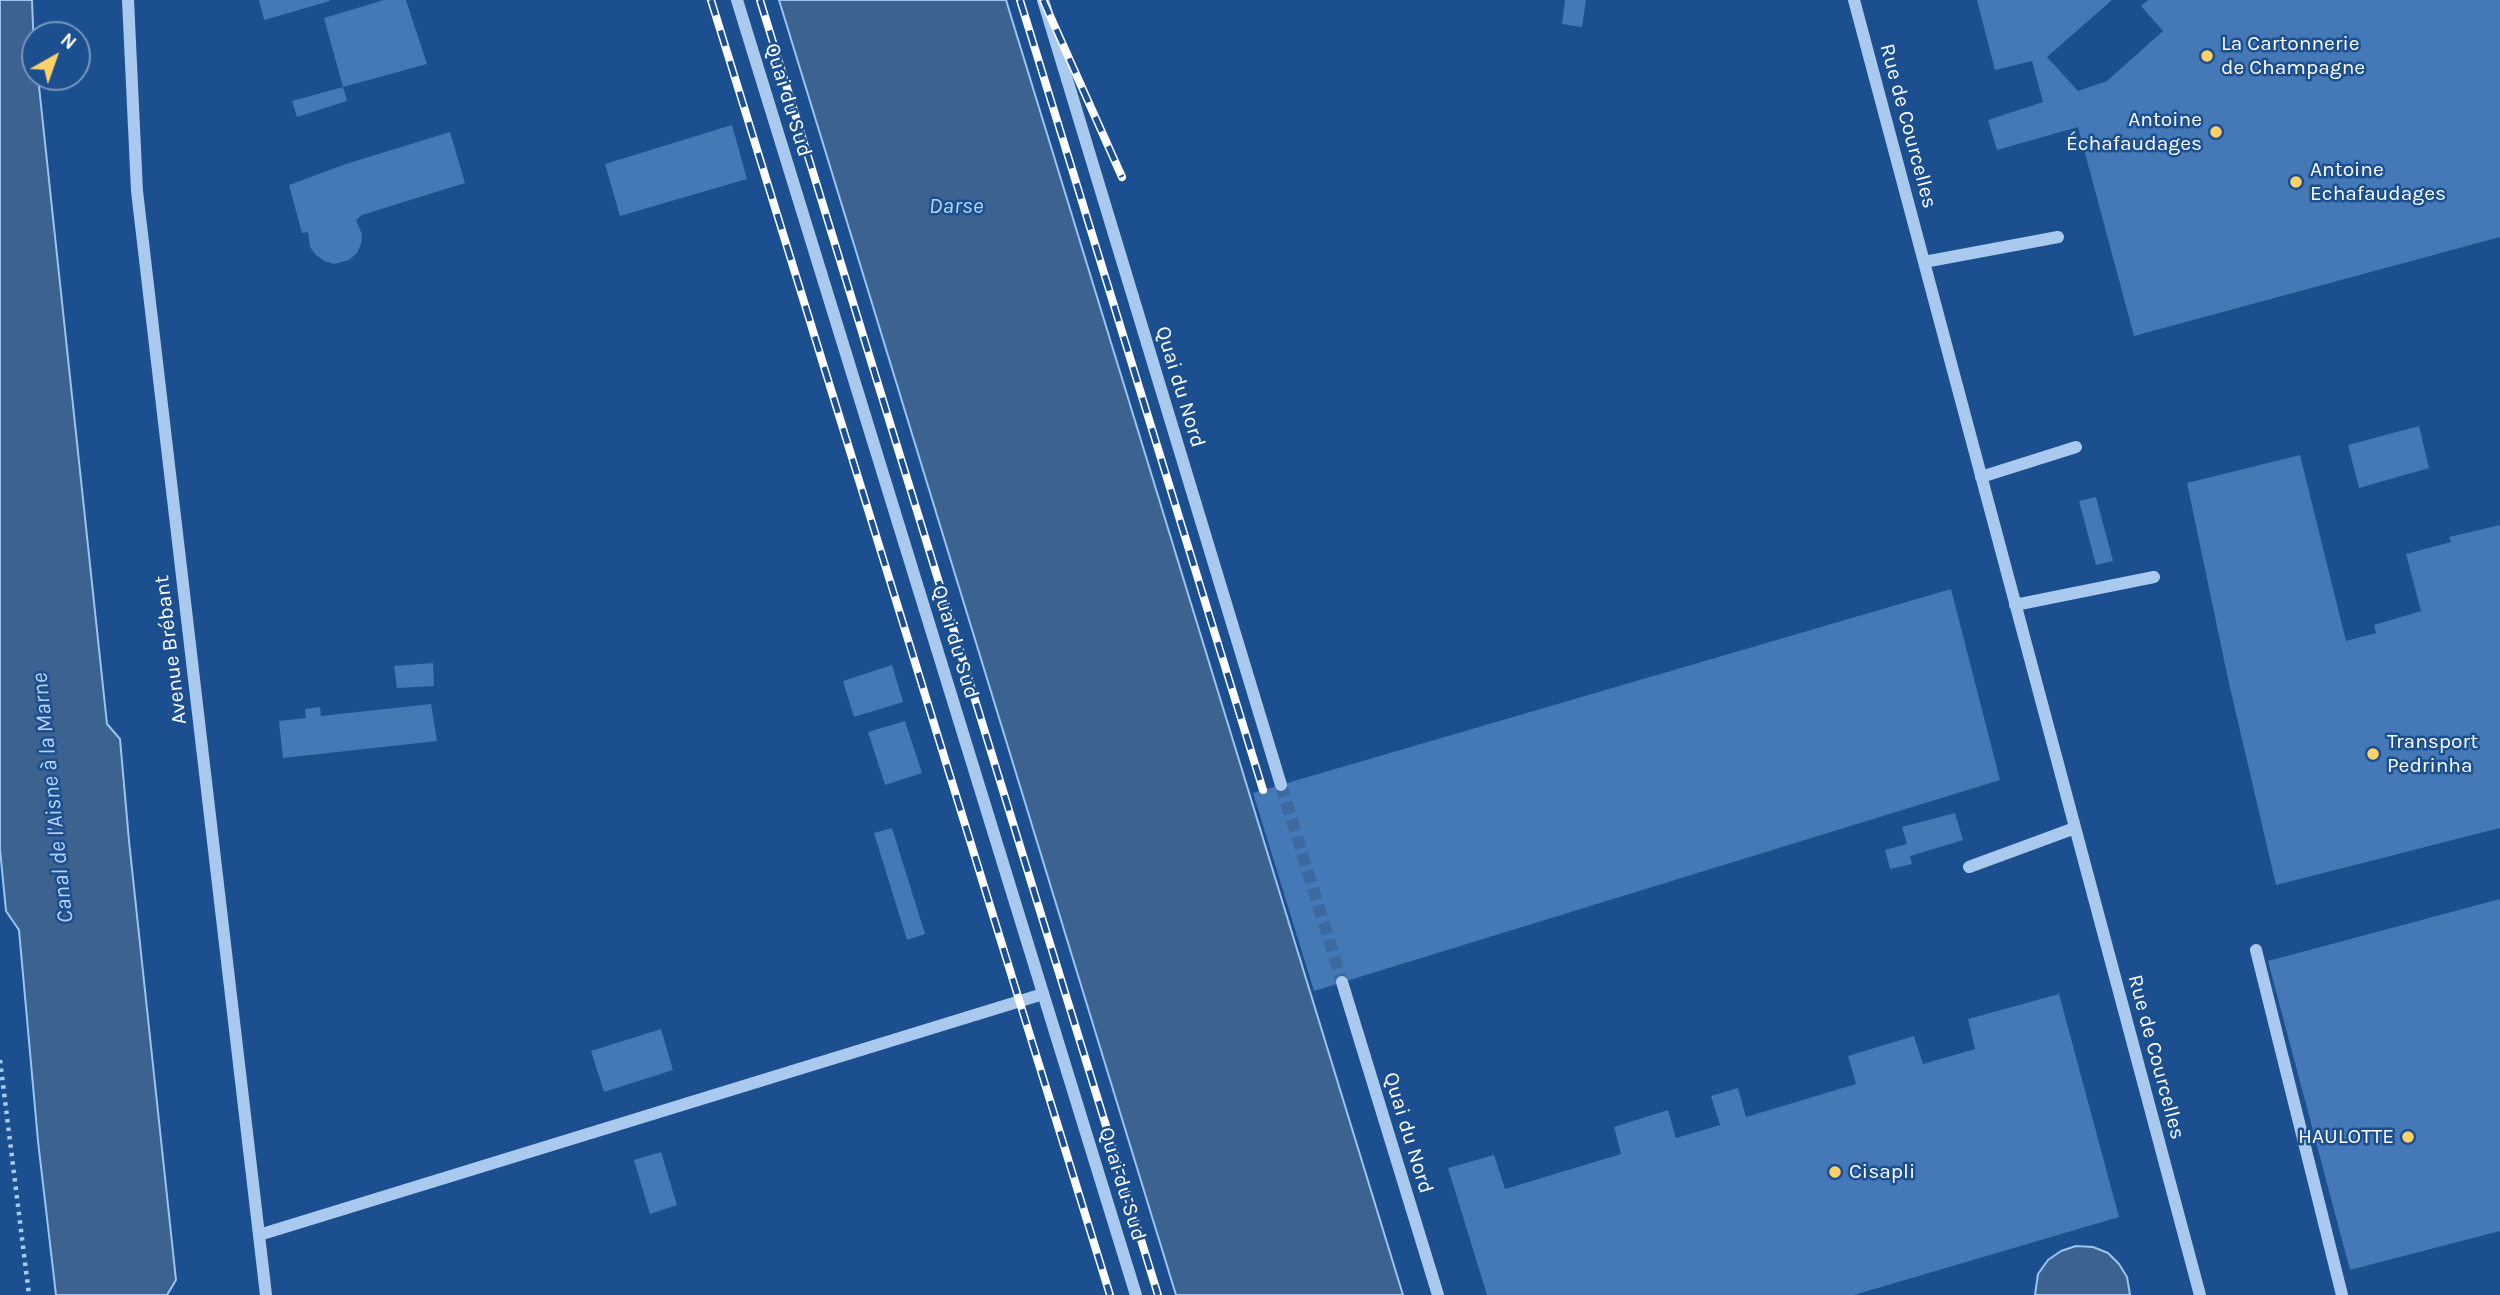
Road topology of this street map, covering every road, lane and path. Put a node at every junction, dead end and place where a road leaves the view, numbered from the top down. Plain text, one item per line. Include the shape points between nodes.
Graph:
1 (128, 0) edge
2 (737, 0) edge
3 (1043, 0) edge
4 (1854, 0) edge
5 (2058, 237) dead end
6 (1924, 262) junction
7 (2077, 447) dead end
8 (1981, 477) junction
9 (2154, 577) dead end
10 (2015, 605) junction
11 (1281, 785) tunnel mouth
12 (2076, 828) junction
13 (1969, 867) dead end
14 (2256, 950) dead end
15 (1342, 982) tunnel mouth
16 (1043, 994) junction
17 (0, 1060) edge
18 (259, 1235) junction
19 (29, 1295) edge
20 (266, 1295) edge
21 (1136, 1295) edge
22 (1438, 1295) edge
23 (2200, 1295) edge
24 (2342, 1295) edge

1 - 18 street, Avenue Brébant via 137,191
2 - 16 street, Quai du Sud
3 - 11 street, Quai du Nord
4 - 6 street, Rue de Courcelles
5 - 6 street
6 - 8 street, Rue de Courcelles
7 - 8 street
8 - 10 street, Rue de Courcelles
9 - 10 street
10 - 12 street, Rue de Courcelles
12 - 13 street
12 - 23 street, Rue de Courcelles
14 - 24 street
15 - 22 street, Quai du Nord
16 - 18 street
16 - 21 street, Quai du Sud
17 - 19 path
18 - 20 street, Avenue Brébant

